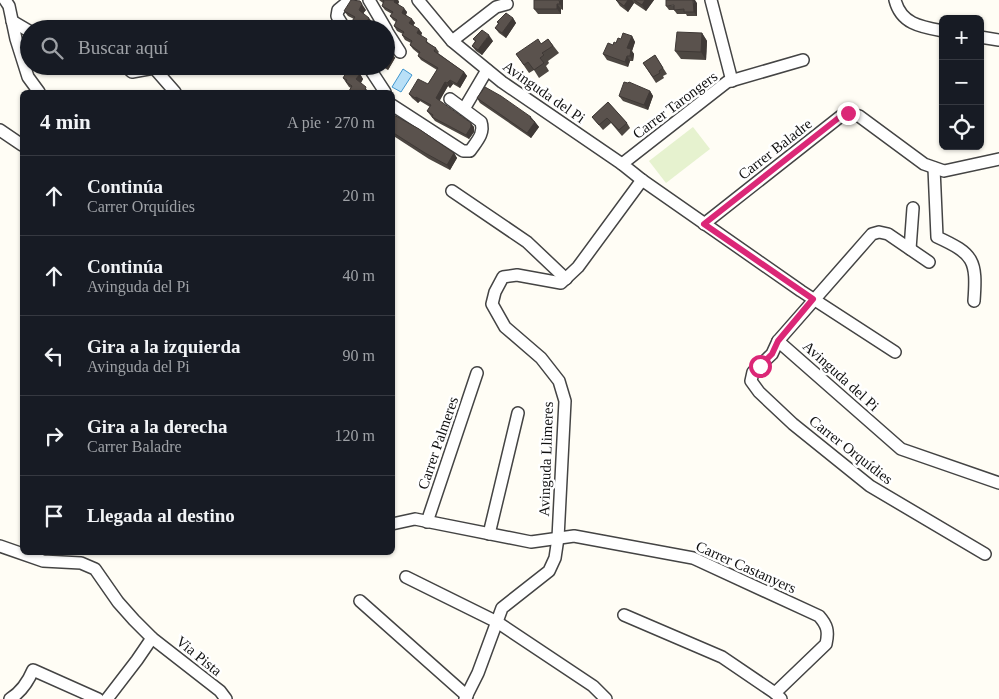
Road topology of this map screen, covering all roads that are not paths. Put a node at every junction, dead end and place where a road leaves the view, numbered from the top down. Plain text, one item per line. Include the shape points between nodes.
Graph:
1 (5, 0) edge
2 (350, 0) edge
3 (369, 0) edge
4 (418, 0) edge
5 (711, 0) edge
6 (894, 0) edge
7 (507, 4) dead end
8 (339, 20) edge
9 (381, 20) edge
10 (12, 21) junction
11 (20, 26) edge
12 (939, 30) edge
13 (984, 38) edge
14 (999, 40) edge
15 (452, 42) junction
16 (395, 44) edge
17 (20, 49) edge
18 (400, 52) dead end
19 (803, 60) dead end
20 (487, 70) junction
21 (27, 75) edge
22 (160, 75) edge
23 (374, 75) edge
24 (732, 81) junction
25 (38, 90) edge
26 (173, 90) edge
27 (384, 90) edge
28 (450, 99) dead end
29 (395, 107) edge
30 (464, 109) junction
31 (0, 130) edge
32 (20, 144) edge
33 (999, 159) edge
34 (622, 164) junction
35 (939, 169) junction
36 (642, 180) junction
37 (452, 191) dead end
38 (912, 208) dead end
39 (704, 224) junction
40 (910, 249) junction
41 (929, 262) dead end
42 (566, 279) junction
43 (813, 299) junction
44 (974, 301) dead end
45 (778, 341) junction
46 (896, 352) dead end
47 (477, 373) dead end
48 (518, 413) dead end
49 (901, 449) joint
50 (999, 483) edge
51 (427, 522) junction
52 (395, 523) edge
53 (489, 534) junction
54 (558, 538) junction
55 (0, 546) edge
56 (20, 553) edge
57 (985, 554) dead end
58 (26, 555) edge
59 (406, 577) dead end
60 (360, 601) dead end
61 (624, 615) dead end
62 (497, 622) junction
63 (152, 638) junction
64 (778, 696) edge
65 (466, 697) edge
66 (10, 699) edge
67 (98, 699) edge
68 (107, 699) edge
69 (226, 699) edge
70 (606, 699) edge

1 - 10 street
2 - 8 street via 338,10
3 - 9 street
4 - 15 street, Avinguda del Pi
5 - 24 street
6 - 12 street via 897,11 916,26
7 - 15 street via 496,8
10 - 11 street
10 - 17 street
13 - 14 street
15 - 20 street, Avinguda del Pi
16 - 18 street
19 - 24 street, Carrer Tarongers
20 - 30 street
20 - 34 street, Avinguda del Pi
21 - 25 street
22 - 26 street
23 - 27 street
24 - 34 street, Carrer Tarongers
28 - 30 street
29 - 30 street via 463,151 470,152 483,128 481,122
31 - 32 street
33 - 35 street
34 - 36 street
35 - 39 street, Carrer Baladre via 924,164 859,116 848,113
35 - 44 street via 938,237 961,248 973,263
36 - 39 street
36 - 42 street
37 - 42 street via 527,242
38 - 40 street
39 - 43 street
40 - 41 street, Avinguda del Pi
40 - 43 street, Avinguda del Pi via 888,234 872,234
42 - 54 street, Avinguda Llimeres via 562,283 517,275 503,277 494,292 492,304 506,327 541,358 559,381 565,400
43 - 45 street, Avinguda del Pi
43 - 46 street
45 - 49 street, Avinguda del Pi
45 - 57 street, Carrer Orquídies via 772,354 753,372 751,381 759,392 870,486
47 - 51 street, Carrer Palmeres
48 - 53 street
49 - 50 street, Carrer Orquídies
51 - 52 street via 415,519
51 - 53 street
53 - 54 street via 531,542
54 - 62 street, Avinguda Llimeres via 549,571 502,608
54 - 64 street, Carrer Castanyers via 574,536 693,558 819,616 826,625 826,644
55 - 56 street, Via Pista
58 - 63 street, Via Pista via 43,561 81,563 95,569 118,602
59 - 62 street
60 - 65 street, Avinguda Llimeres
61 - 64 street, Carrer Castanyers via 722,657
62 - 65 street, Avinguda Llimeres
62 - 70 street via 593,686
63 - 68 street
63 - 69 street, Via Pista
66 - 67 street via 30,679 33,670

